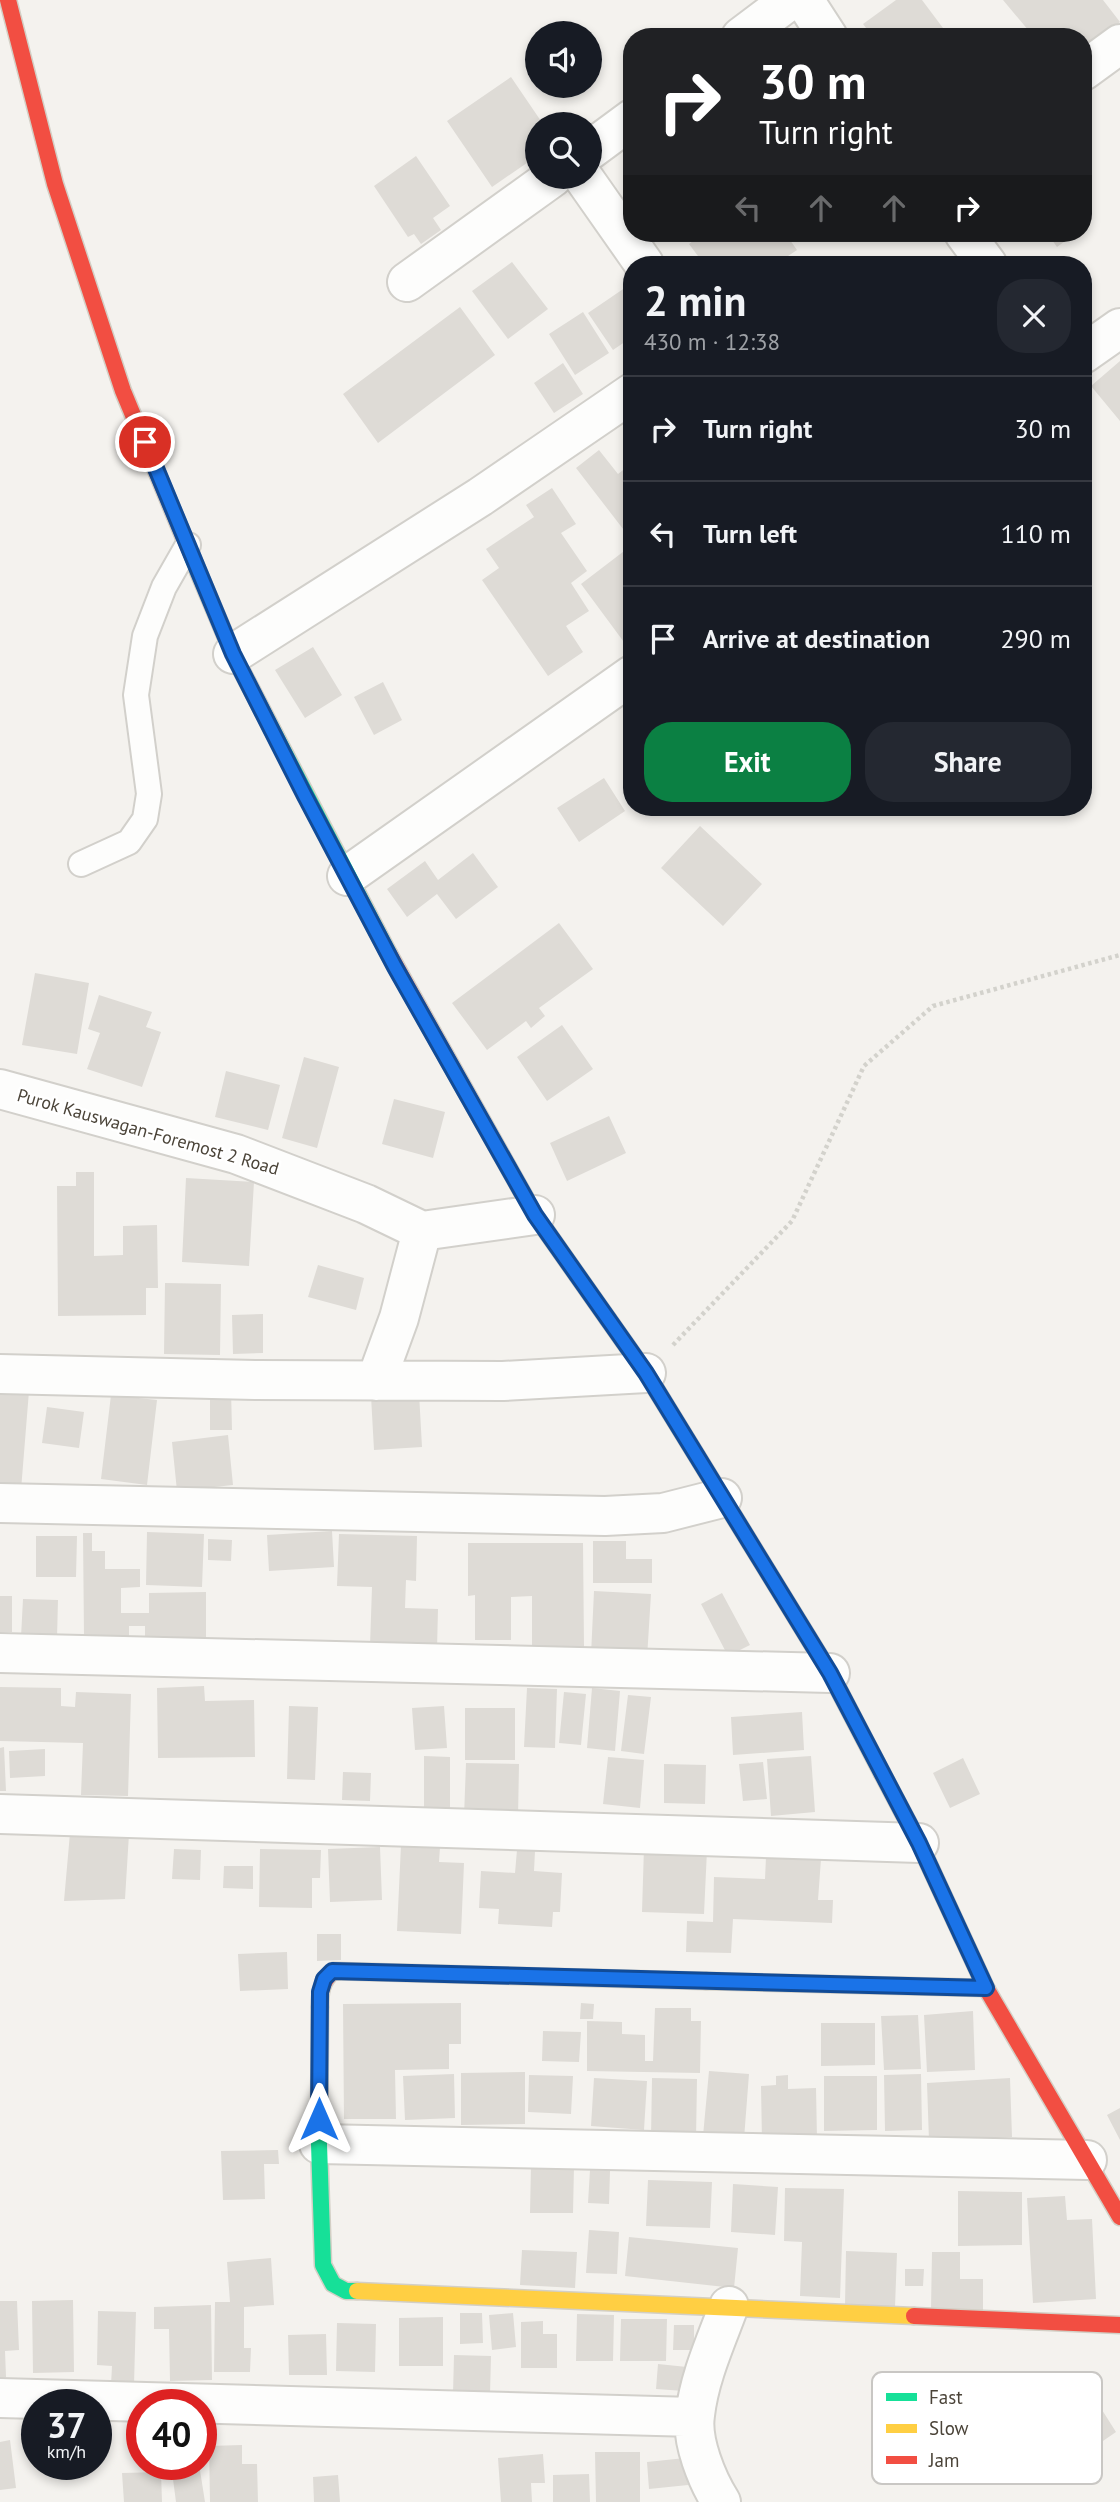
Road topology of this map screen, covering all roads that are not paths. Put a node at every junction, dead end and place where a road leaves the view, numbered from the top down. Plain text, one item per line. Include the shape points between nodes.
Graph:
1 (8, 0) edge
2 (790, 0) edge
3 (804, 0) edge
4 (753, 28) edge
5 (822, 28) edge
6 (1120, 44) edge
7 (1092, 64) edge
8 (623, 126) edge
9 (602, 141) edge
10 (536, 189) edge
11 (591, 189) edge
12 (623, 234) edge
13 (407, 282) dead end
14 (1120, 328) edge
15 (1092, 348) edge
16 (623, 399) edge
17 (188, 545) junction
18 (233, 654) junction
19 (623, 681) edge
20 (81, 864) dead end
21 (347, 876) junction
22 (0, 1089) edge
23 (535, 1215) junction
24 (422, 1231) junction
25 (646, 1373) junction
26 (0, 1374) edge
27 (376, 1381) junction
28 (722, 1498) junction
29 (0, 1503) edge
30 (0, 1653) edge
31 (830, 1673) junction
32 (0, 1814) edge
33 (919, 1843) junction
34 (986, 1988) junction
35 (319, 2144) junction
36 (1087, 2160) junction
37 (1120, 2217) edge
38 (729, 2306) junction
39 (1120, 2325) edge
40 (0, 2398) edge
41 (694, 2417) junction
42 (721, 2502) edge

1 - 17 main road via 55,184 110,352
2 - 4 street
3 - 5 street
6 - 7 street
8 - 9 street
10 - 13 street
11 - 12 street
14 - 15 street
16 - 18 street via 480,497
17 - 18 main road
17 - 20 lane via 164,587 145,636 136,695 149,794 145,818 129,842
18 - 21 main road
19 - 21 street
21 - 23 main road
22 - 24 street, Purok Kauswagan-Foremost 2 Road via 236,1154 366,1204
23 - 24 street
23 - 25 main road
24 - 27 street via 399,1318
25 - 27 street via 503,1381
25 - 28 main road
26 - 27 street
28 - 29 street via 663,1513 605,1516
28 - 31 main road
30 - 31 street
31 - 33 main road
32 - 33 street
33 - 34 main road
34 - 35 main road via 332,1971 320,1992
34 - 36 main road
35 - 36 street
35 - 38 main road via 323,2265 327,2279 339,2288
36 - 37 main road
38 - 39 main road
38 - 41 street
40 - 41 street
41 - 42 street via 705,2473

